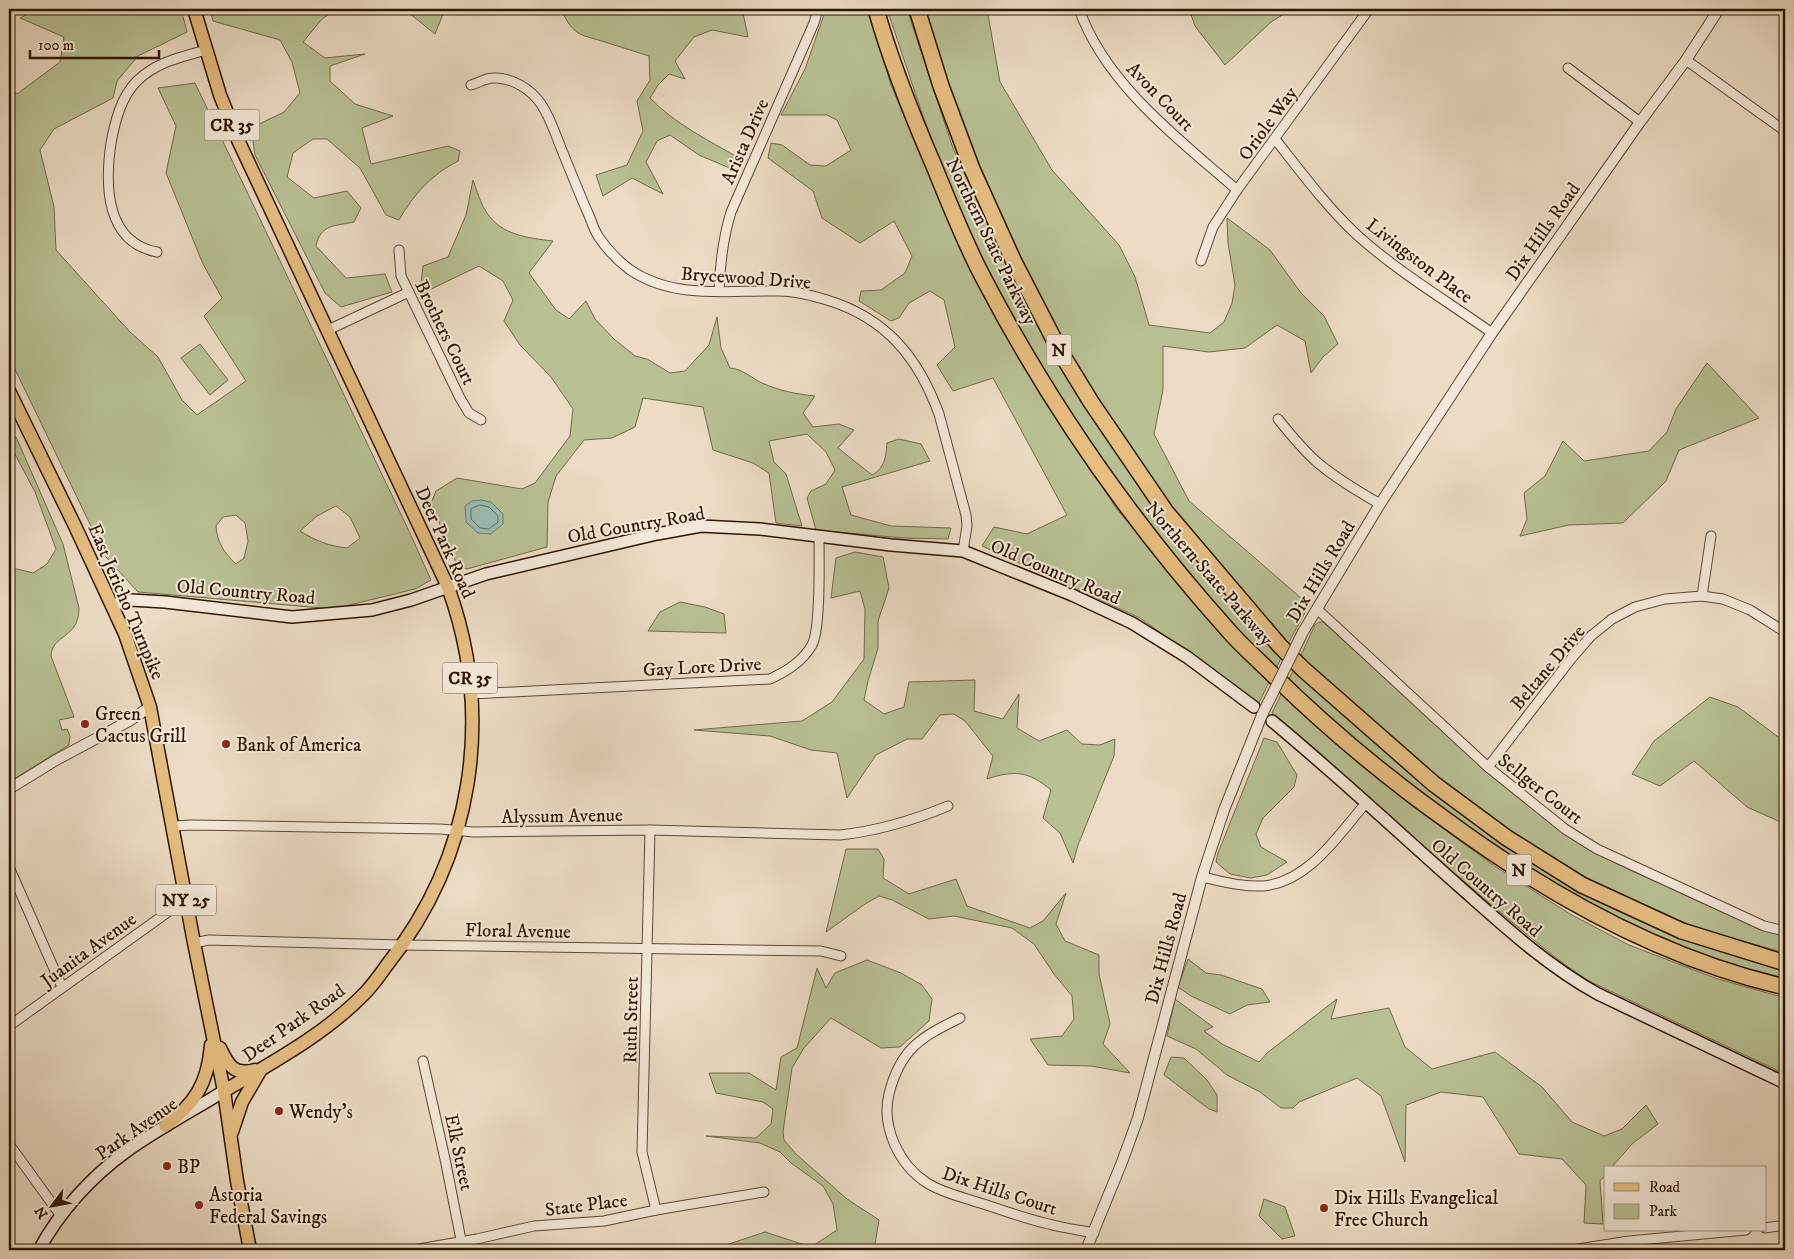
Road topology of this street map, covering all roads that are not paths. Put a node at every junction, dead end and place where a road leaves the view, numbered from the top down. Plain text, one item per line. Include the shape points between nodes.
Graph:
1 (194, 9) edge
2 (818, 9) edge
3 (876, 9) edge
4 (917, 9) edge
5 (1079, 9) edge
6 (1369, 9) edge
7 (1719, 9) edge
8 (206, 50) junction
9 (1686, 60) junction
10 (1568, 68) dead end
11 (471, 85) dead end
12 (1640, 122) junction
13 (1785, 130) edge
14 (1275, 139) junction
15 (1237, 190) junction
16 (398, 250) dead end
17 (157, 252) dead end
18 (1201, 261) dead end
19 (409, 292) junction
20 (718, 292) junction
21 (328, 330) junction
22 (1492, 333) junction
23 (9, 391) edge
24 (1278, 419) dead end
25 (481, 420) dead end
26 (1380, 504) junction
27 (819, 536) junction
28 (1710, 536) dead end
29 (963, 551) junction
30 (448, 587) junction
31 (1702, 596) junction
32 (112, 605) junction
33 (1317, 609) junction
34 (1785, 632) edge
35 (472, 694) junction
36 (150, 707) junction
37 (1254, 707) dead end
38 (1272, 721) dead end
39 (1488, 767) junction
40 (9, 789) edge
41 (1366, 803) junction
42 (948, 806) dead end
43 (173, 826) junction
44 (458, 830) junction
45 (650, 830) junction
46 (9, 867) edge
47 (1202, 877) junction
48 (186, 899) junction
49 (1785, 931) edge
50 (194, 943) junction
51 (403, 945) junction
52 (648, 948) junction
53 (842, 956) dead end
54 (1785, 963) edge
55 (1785, 987) edge
56 (62, 988) junction
57 (960, 1018) dead end
58 (9, 1026) edge
59 (212, 1030) junction
60 (423, 1061) dead end
61 (262, 1068) junction
62 (1785, 1083) edge
63 (224, 1091) junction
64 (165, 1126) junction
65 (231, 1136) junction
66 (9, 1144) edge
67 (764, 1192) dead end
68 (656, 1210) junction
69 (61, 1216) junction
70 (1785, 1224) edge
71 (1766, 1228) edge
72 (1724, 1232) edge
73 (1094, 1233) junction
74 (462, 1246) edge
75 (39, 1250) edge
76 (250, 1250) edge
77 (413, 1250) edge
78 (1086, 1250) edge
79 (1572, 1250) edge

1 - 8 main road, Deer Park Road / CR 35
2 - 20 street, Arista Drive via 731,212 725,230
3 - 55 highway, Northern State Parkway / N via 909,107 955,218 1017,339 1096,467 1169,561 1230,632 1289,691 1401,788 1530,877 1641,938 1696,960
4 - 54 highway, Northern State Parkway / N via 972,169 1014,262 1061,353 1166,512 1280,646 1434,784 1516,843 1582,885 1682,930
5 - 15 street, Avon Court via 1094,42 1138,99
6 - 14 street, Oriole Way
7 - 9 street, Dix Hills Road
8 - 17 street via 154,67 138,80 123,101 114,123 107,186 114,214 132,242 145,250
8 - 21 main road, Deer Park Road / CR 35 via 238,140
9 - 12 street, Dix Hills Road
9 - 13 street
10 - 12 street
11 - 20 street, Brycewood Drive via 492,78 509,80 526,88 540,102 597,235 610,253 628,268 668,288
12 - 22 street, Dix Hills Road
14 - 15 street, Oriole Way
14 - 22 street, Livingston Place via 1319,195 1356,234 1385,259
15 - 18 street, Oriole Way via 1213,227
16 - 19 street, Brothers Court via 401,276
19 - 21 street
19 - 25 street, Brothers Court via 460,398 469,413
20 - 29 street, Brycewood Drive via 808,294 862,314 897,342 921,375 939,414 966,514
21 - 30 main road, Deer Park Road / CR 35
22 - 26 street, Dix Hills Road
23 - 32 main road, East Jericho Turnpike / NY 25
24 - 26 street via 1317,462
26 - 33 street, Dix Hills Road
27 - 29 main road, Old Country Road
27 - 30 main road, Old Country Road via 701,526 543,560
27 - 35 street, Gay Lore Drive via 813,643 789,670 770,679
28 - 31 street
29 - 37 main road, Old Country Road via 1132,623 1187,657
30 - 32 main road, Old Country Road via 393,606 324,616 292,617 131,600
30 - 35 main road, Deer Park Road / CR 35 via 468,659
31 - 34 street, Beltane Drive via 1750,610
31 - 39 street, Beltane Drive via 1665,599 1635,607 1612,619 1571,659
32 - 36 main road, East Jericho Turnpike / NY 25
33 - 39 street, Sellger Court
33 - 47 street, Dix Hills Road, bridge via 1248,746
35 - 44 main road, Deer Park Road / CR 35 via 469,771
36 - 40 street
36 - 43 main road, East Jericho Turnpike / NY 25
38 - 41 main road, Old Country Road
39 - 49 street, Sellger Court via 1565,830 1597,849 1764,926
41 - 47 street via 1320,856 1295,876 1263,886
41 - 62 main road, Old Country Road via 1520,940 1572,980
42 - 45 street, Alyssum Avenue via 863,833 840,836
43 - 44 street, Alyssum Avenue
43 - 48 main road, East Jericho Turnpike / NY 25
44 - 45 street, Alyssum Avenue
44 - 51 main road, Deer Park Road / CR 35 via 438,884
45 - 52 street, Ruth Street
46 - 56 street
47 - 73 street, Dix Hills Road via 1138,1118
48 - 50 main road, East Jericho Turnpike / NY 25
48 - 56 street, Juanita Avenue
50 - 51 street, Floral Avenue via 209,940
50 - 59 main road, East Jericho Turnpike / NY 25
51 - 52 street, Floral Avenue
51 - 61 main road, Deer Park Road / CR 35 via 362,996 339,1018
52 - 53 street, Floral Avenue via 821,951
52 - 68 street, Ruth Street via 642,1152
56 - 58 street, Juanita Avenue
57 - 73 street, Dix Hills Court via 929,1033 897,1067 887,1116 898,1151 911,1169 945,1192 1048,1224
59 - 61 main road via 233,1068 249,1072
59 - 63 main road, East Jericho Turnpike / NY 25
59 - 64 main road via 210,1060 200,1089 190,1105
60 - 74 street, Elk Street
61 - 63 main road, Deer Park Road / CR 35
61 - 65 main road via 242,1102
63 - 64 main road, Park Avenue / CR 35
63 - 65 main road, East Jericho Turnpike / NY 25
64 - 69 main road, Park Avenue / CR 35 via 108,1166
65 - 76 main road, East Jericho Turnpike / NY 25
66 - 69 street
67 - 68 street, State Place
68 - 74 street, State Place via 604,1221 534,1226
69 - 75 main road, Park Avenue / CR 35
70 - 71 street
72 - 79 street
73 - 78 street, Dix Hills Road
74 - 77 street, State Place

